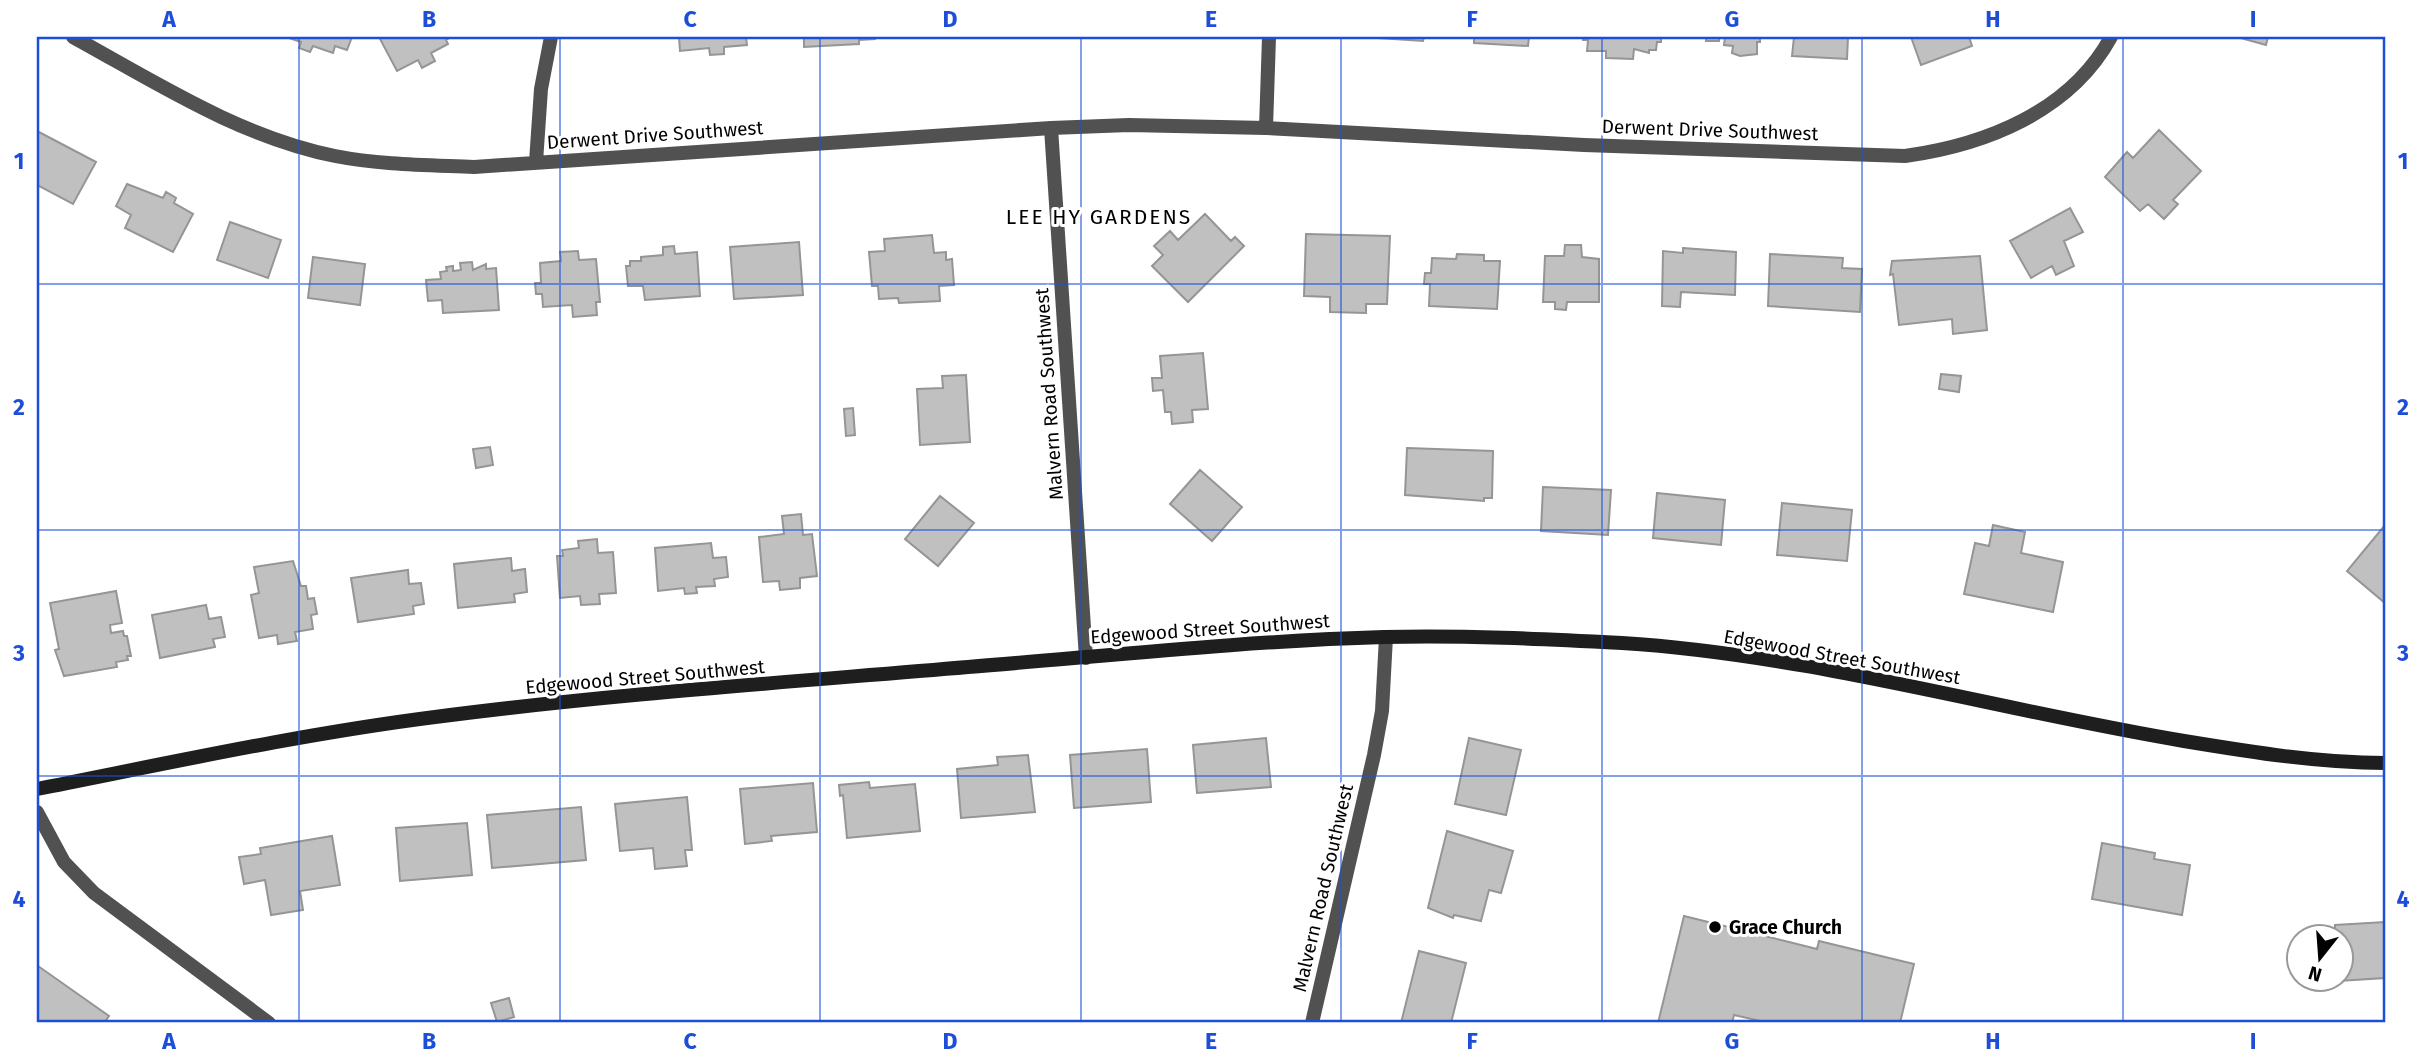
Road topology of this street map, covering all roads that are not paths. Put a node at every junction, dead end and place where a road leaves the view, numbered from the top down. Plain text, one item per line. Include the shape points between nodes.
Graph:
1 (73, 37) edge
2 (551, 37) edge
3 (1269, 37) edge
4 (2112, 37) edge
5 (1051, 128) junction
6 (1266, 128) junction
7 (537, 162) junction
8 (1386, 637) junction
9 (1086, 657) junction
10 (2385, 762) edge
11 (37, 789) edge
12 (37, 812) edge
13 (269, 1023) edge
14 (1312, 1023) edge

1 - 7 street, Derwent Drive Southwest via 223,119 272,139 335,156 406,165 474,167
2 - 7 street via 541,89
3 - 6 street
4 - 6 street, Derwent Drive Southwest via 2093,64 2037,113 1996,135 1951,150 1905,156
5 - 6 street, Derwent Drive Southwest
5 - 7 street, Derwent Drive Southwest
5 - 9 street, Malvern Road Southwest
8 - 9 street, Edgewood Street Southwest
8 - 10 street, Edgewood Street Southwest via 1628,644 1768,660 2258,753
8 - 14 street, Malvern Road Southwest via 1382,711 1374,755
9 - 11 street, Edgewood Street Southwest via 434,717
12 - 13 street via 64,862 94,893

